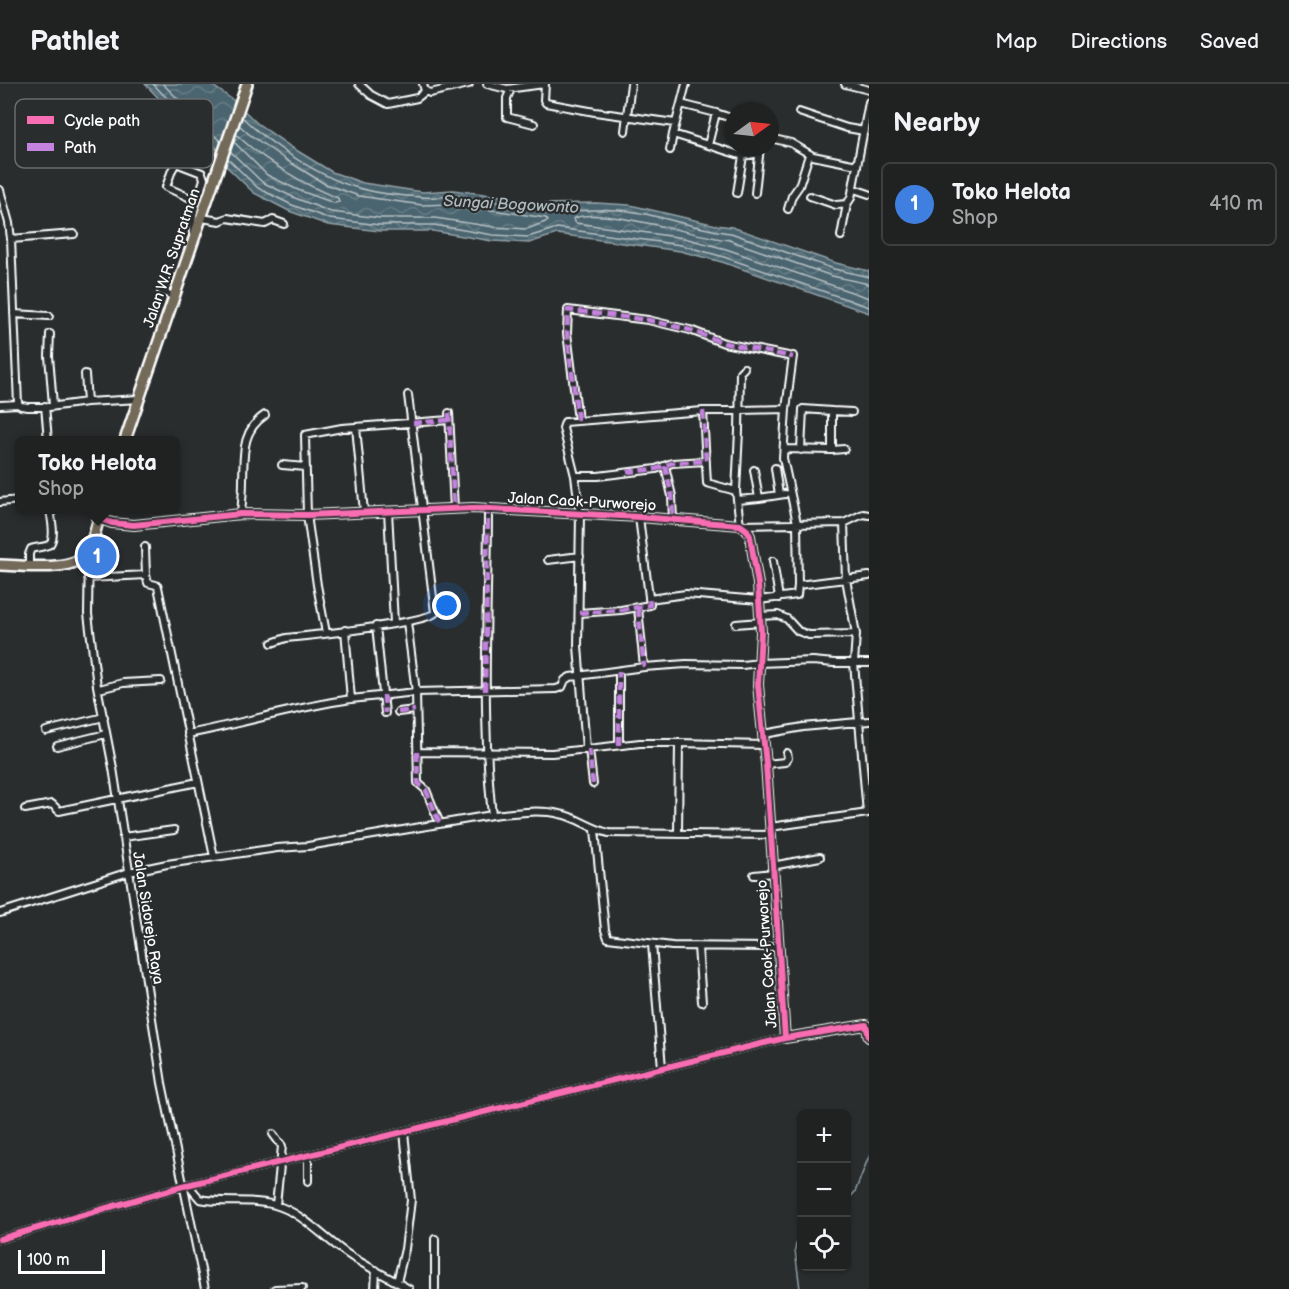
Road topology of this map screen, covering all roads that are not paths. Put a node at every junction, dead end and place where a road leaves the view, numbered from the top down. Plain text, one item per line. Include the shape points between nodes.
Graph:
1 (247, 84) edge
2 (359, 84) edge
3 (423, 84) edge
4 (469, 84) edge
5 (487, 84) edge
6 (544, 84) edge
7 (631, 84) edge
8 (686, 84) edge
9 (845, 84) edge
10 (511, 88) junction
11 (869, 90) edge
12 (426, 91) junction
13 (869, 102) edge
14 (681, 104) junction
15 (799, 112) dead end
16 (716, 113) junction
17 (627, 116) junction
18 (725, 116) edge
19 (534, 123) dead end
20 (675, 123) junction
21 (625, 131) dead end
22 (864, 131) junction
23 (672, 134) junction
24 (779, 140) edge
25 (708, 145) junction
26 (670, 150) dead end
27 (725, 150) edge
28 (809, 155) junction
29 (743, 156) edge
30 (759, 156) edge
31 (857, 165) junction
32 (173, 168) edge
33 (189, 168) edge
34 (0, 189) edge
35 (854, 189) junction
36 (737, 193) dead end
37 (755, 194) dead end
38 (869, 194) edge
39 (810, 196) dead end
40 (197, 201) junction
41 (847, 204) junction
42 (788, 209) dead end
43 (202, 218) junction
44 (285, 224) dead end
45 (74, 234) dead end
46 (841, 236) dead end
47 (11, 239) junction
48 (195, 239) junction
49 (161, 291) dead end
50 (175, 297) junction
51 (14, 314) junction
52 (50, 316) dead end
53 (50, 334) dead end
54 (744, 368) dead end
55 (85, 374) dead end
56 (408, 395) dead end
57 (138, 399) junction
58 (87, 402) junction
59 (18, 404) junction
60 (0, 405) edge
61 (54, 405) junction
62 (45, 406) junction
63 (786, 408) junction
64 (740, 410) junction
65 (703, 411) junction
66 (832, 411) junction
67 (852, 412) dead end
68 (265, 415) dead end
69 (578, 420) junction
70 (413, 423) junction
71 (356, 427) junction
72 (48, 436) edge
73 (126, 436) edge
74 (844, 449) dead end
75 (784, 450) junction
76 (801, 450) junction
77 (832, 450) junction
78 (706, 461) junction
79 (282, 465) dead end
80 (665, 466) junction
81 (306, 467) junction
82 (775, 468) dead end
83 (754, 470) dead end
84 (575, 476) junction
85 (736, 490) junction
86 (759, 498) junction
87 (15, 500) edge
88 (738, 500) junction
89 (0, 502) edge
90 (454, 508) junction
91 (488, 509) junction
92 (421, 510) junction
93 (388, 511) junction
94 (364, 512) junction
95 (50, 514) edge
96 (100, 514) edge
97 (242, 514) junction
98 (580, 514) junction
99 (869, 514) edge
100 (307, 516) junction
101 (639, 517) junction
102 (673, 520) junction
103 (844, 523) junction
104 (797, 524) junction
105 (740, 525) junction
106 (145, 547) dead end
107 (89, 549) junction
108 (580, 556) junction
109 (548, 560) dead end
110 (773, 561) dead end
111 (0, 565) edge
112 (29, 566) junction
113 (146, 575) junction
114 (869, 576) edge
115 (88, 578) junction
116 (846, 579) junction
117 (798, 585) junction
118 (779, 598) junction
119 (649, 599) junction
120 (759, 600) junction
121 (638, 608) junction
122 (579, 613) junction
123 (760, 619) junction
124 (407, 622) junction
125 (394, 623) junction
126 (736, 624) dead end
127 (376, 626) junction
128 (345, 630) junction
129 (326, 633) junction
130 (856, 634) junction
131 (272, 643) dead end
132 (759, 663) junction
133 (854, 663) junction
134 (869, 663) edge
135 (644, 667) junction
136 (619, 671) junction
137 (581, 676) junction
138 (161, 681) dead end
139 (99, 689) junction
140 (485, 691) junction
141 (416, 692) junction
142 (384, 695) junction
143 (351, 699) junction
144 (415, 710) junction
145 (398, 712) dead end
146 (385, 713) dead end
147 (104, 717) junction
148 (869, 721) edge
149 (858, 722) junction
150 (46, 731) dead end
151 (106, 734) junction
152 (188, 734) junction
153 (764, 734) junction
154 (679, 742) junction
155 (619, 745) junction
156 (764, 745) junction
157 (57, 746) dead end
158 (588, 749) junction
159 (417, 752) junction
160 (486, 752) junction
161 (787, 753) dead end
162 (766, 764) junction
163 (198, 782) junction
164 (593, 784) dead end
165 (117, 800) junction
166 (25, 809) dead end
167 (868, 813) edge
168 (492, 815) junction
169 (440, 825) junction
170 (595, 830) junction
171 (174, 831) dead end
172 (770, 831) junction
173 (678, 834) junction
174 (123, 837) junction
175 (214, 857) junction
176 (820, 857) dead end
177 (772, 870) junction
178 (129, 872) junction
179 (754, 875) dead end
180 (0, 913) edge
181 (652, 944) junction
182 (698, 947) junction
183 (778, 947) junction
184 (702, 1002) dead end
185 (868, 1025) edge
186 (869, 1037) edge
187 (785, 1038) junction
188 (662, 1068) junction
189 (404, 1132) junction
190 (273, 1134) dead end
191 (308, 1155) junction
192 (281, 1162) junction
193 (308, 1180) dead end
194 (185, 1186) junction
195 (276, 1205) junction
196 (0, 1239) edge
197 (435, 1239) dead end
198 (376, 1270) junction
199 (397, 1282) junction
200 (302, 1288) edge
201 (205, 1289) edge
202 (275, 1289) edge
203 (375, 1289) edge
204 (409, 1289) edge
205 (435, 1289) edge

1 - 43 main road, Jalan W.R. Supratman
2 - 12 street via 388,104 417,98
3 - 12 street
4 - 12 street
5 - 10 street
6 - 10 street
6 - 17 street via 546,103
7 - 17 street
8 - 14 street
9 - 11 street
10 - 19 street via 507,117
13 - 22 street
14 - 16 street
14 - 20 street
15 - 22 street
16 - 18 street
16 - 25 street
17 - 20 street
17 - 21 street
20 - 23 street
22 - 31 street
23 - 25 street
23 - 26 street
24 - 28 street
25 - 27 street
28 - 31 street
28 - 42 street
29 - 36 street
30 - 37 street
31 - 35 street
32 - 40 street via 166,187
33 - 40 street via 204,176
34 - 47 street
35 - 38 street
35 - 41 street
39 - 41 street via 836,205
40 - 48 street via 192,230
41 - 46 street
43 - 44 street via 264,224 273,220
43 - 48 main road, Jalan W.R. Supratman
45 - 47 street
47 - 51 street
48 - 50 main road, Jalan W.R. Supratman
49 - 50 street
50 - 57 main road, Jalan W.R. Supratman
51 - 52 street
51 - 59 street
53 - 61 street
54 - 64 street via 740,372
55 - 58 street
56 - 70 street
57 - 58 street
57 - 73 main road, Jalan W.R. Supratman
58 - 61 street
59 - 60 street
59 - 62 street
61 - 62 street
62 - 72 street
63 - 64 street
63 - 69 street via 793,356 724,343 648,320 568,310 567,333
63 - 75 street
64 - 65 street
64 - 85 street
65 - 69 street
65 - 78 street
66 - 67 street
66 - 76 street via 803,409
66 - 77 street
68 - 97 street via 246,439
69 - 84 street via 565,422 563,428
70 - 71 street
70 - 90 street via 449,417
70 - 92 street
71 - 81 street via 305,435
71 - 94 street
74 - 77 street
75 - 76 street
75 - 104 street
76 - 77 street
78 - 80 street
78 - 85 street via 707,483
79 - 81 street
80 - 84 street
80 - 102 street
81 - 100 street
82 - 86 street via 782,494
83 - 86 street
84 - 98 street
85 - 88 street
86 - 88 street
87 - 89 street
88 - 105 street
90 - 91 street, Jalan Caok-Purworejo
90 - 92 street, Jalan Caok-Purworejo
91 - 98 street, Jalan Caok-Purworejo
91 - 140 street
92 - 93 street, Jalan Caok-Purworejo
92 - 124 street via 435,613
93 - 94 street, Jalan Caok-Purworejo
93 - 125 street
94 - 100 street, Jalan Caok-Purworejo
95 - 112 street via 51,542 31,549
96 - 97 street, Jalan Caok-Purworejo via 112,524 134,525
96 - 107 main road
97 - 100 street, Jalan Caok-Purworejo
98 - 101 street, Jalan Caok-Purworejo
98 - 108 street
99 - 103 street
100 - 129 street
101 - 102 street, Jalan Caok-Purworejo
101 - 119 street
102 - 105 street, Jalan Caok-Purworejo
103 - 104 street
103 - 116 street
104 - 105 street
104 - 117 street
105 - 120 street, Jalan Caok-Purworejo via 750,536
106 - 113 street
107 - 112 main road via 70,564
107 - 115 street, Jalan Sidorejo Raya
108 - 109 street
108 - 122 street
110 - 118 street
111 - 112 main road
113 - 115 street
113 - 152 street via 148,583 157,585
114 - 116 street
115 - 139 street, Jalan Sidorejo Raya via 88,614
116 - 117 street
116 - 130 street
117 - 118 street via 797,595
118 - 120 street
119 - 120 street via 694,594
119 - 121 street via 650,605
120 - 123 street, Jalan Caok-Purworejo
121 - 122 street
121 - 135 street
122 - 137 street
123 - 126 street
123 - 130 street via 778,615 798,632 809,635
123 - 132 street, Jalan Caok-Purworejo
124 - 125 street
124 - 141 street
125 - 127 street
127 - 128 street
127 - 142 street
128 - 129 street
128 - 143 street
129 - 131 street
130 - 133 street
132 - 133 street
132 - 135 street
132 - 153 street, Jalan Caok-Purworejo
133 - 134 street
133 - 149 street
135 - 136 street
136 - 137 street
136 - 155 street
137 - 140 street via 567,678 559,689
137 - 158 street
138 - 139 street
139 - 147 street, Jalan Sidorejo Raya
140 - 141 street
140 - 160 street
141 - 142 street
141 - 144 street
142 - 143 street
142 - 146 street
143 - 152 street
144 - 145 street
144 - 159 street
147 - 150 street
147 - 151 street, Jalan Sidorejo Raya
148 - 149 street
149 - 153 street
149 - 167 street
151 - 157 street
151 - 165 street, Jalan Sidorejo Raya
152 - 163 street
153 - 156 street, Jalan Caok-Purworejo
154 - 155 street
154 - 156 street
154 - 173 street
155 - 158 street
156 - 162 street, Jalan Caok-Purworejo
158 - 160 street
158 - 164 street
159 - 160 street
159 - 169 street via 418,783 425,788
160 - 168 street
161 - 162 street via 785,762
162 - 172 street, Jalan Caok-Purworejo
163 - 165 street
163 - 175 street
165 - 166 street via 59,811 52,804
165 - 174 street, Jalan Sidorejo Raya
167 - 172 street
168 - 169 street
168 - 170 street via 559,813
169 - 175 street
170 - 173 street
170 - 181 street via 606,934 608,938
171 - 174 street
172 - 173 street
172 - 177 street, Jalan Caok-Purworejo
174 - 178 street, Jalan Sidorejo Raya
175 - 178 street
176 - 177 street
177 - 179 street
177 - 183 street, Jalan Caok-Purworejo
178 - 180 street
178 - 194 street, Jalan Sidorejo Raya via 160,1073
181 - 182 street
181 - 188 street
182 - 183 street
182 - 184 street
183 - 187 street, Jalan Caok-Purworejo
185 - 186 street, Jalan Caok-Purworejo
185 - 187 street, Jalan Caok-Purworejo
187 - 188 street
188 - 189 street
189 - 191 street
189 - 199 street via 411,1200
190 - 192 street via 282,1146
191 - 192 street
191 - 193 street
192 - 194 street
192 - 195 street
194 - 195 street via 204,1200
194 - 196 street
194 - 201 street, Jalan Sidorejo Raya
195 - 198 street
197 - 205 street
198 - 199 street
198 - 203 street
199 - 204 street
200 - 202 street

